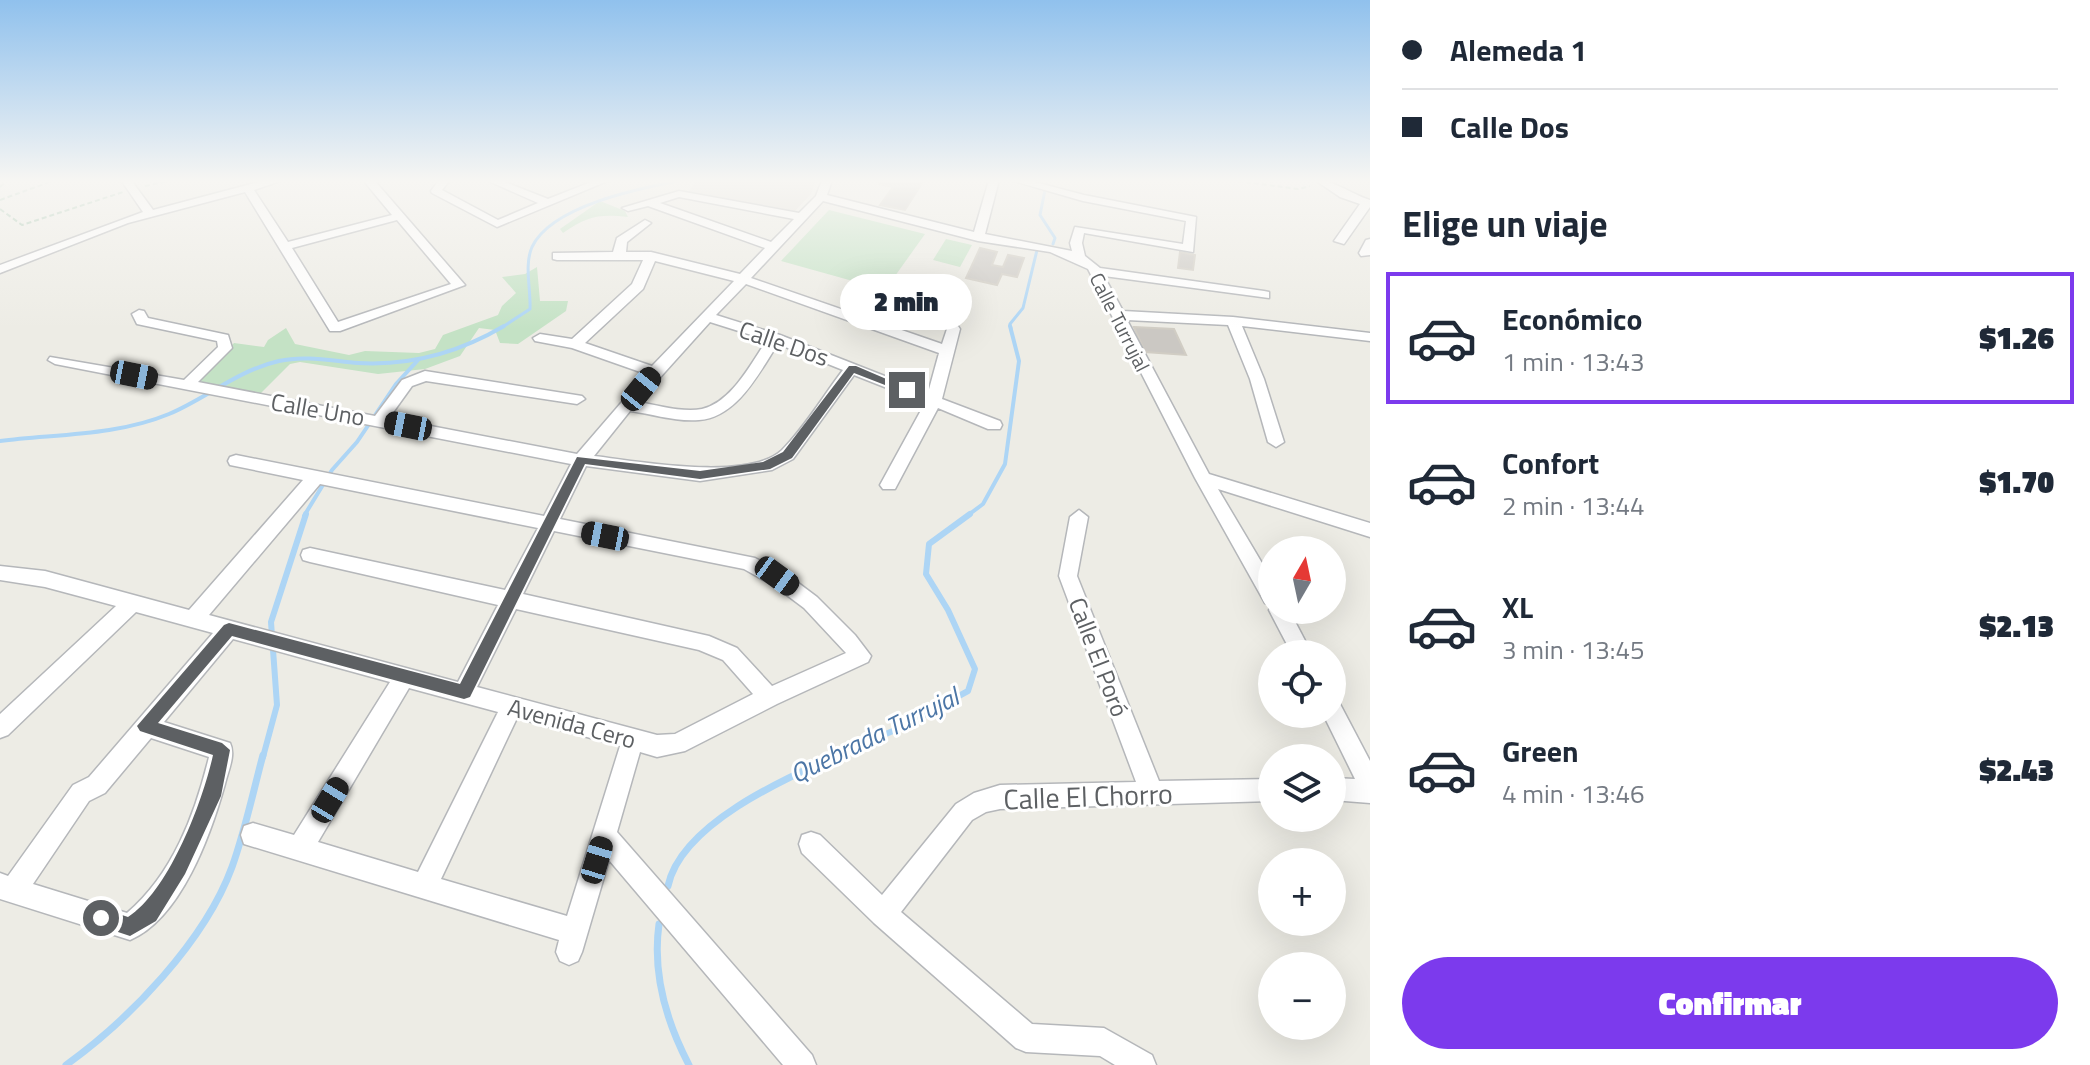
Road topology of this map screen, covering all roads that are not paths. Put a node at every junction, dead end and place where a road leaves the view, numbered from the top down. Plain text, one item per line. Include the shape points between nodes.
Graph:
1 (1079, 229) edge
2 (98, 230) edge
3 (276, 230) edge
4 (348, 230) edge
5 (412, 230) edge
6 (636, 230) edge
7 (725, 230) edge
8 (790, 230) edge
9 (953, 230) edge
10 (980, 230) edge
11 (1083, 230) edge
12 (1191, 230) edge
13 (1349, 230) edge
14 (978, 237) junction
15 (1340, 241) dead end
16 (287, 246) junction
17 (773, 247) junction
18 (557, 256) dead end
19 (619, 256) junction
20 (651, 256) junction
21 (1079, 256) junction
22 (0, 269) edge
23 (1096, 271) junction
24 (742, 278) junction
25 (1264, 295) dead end
26 (139, 314) dead end
27 (1118, 315) junction
28 (707, 317) junction
29 (1233, 321) junction
30 (953, 329) dead end
31 (1365, 336) edge
32 (540, 338) dead end
33 (775, 338) junction
34 (575, 344) junction
35 (947, 351) junction
36 (1370, 354) edge
37 (55, 360) dead end
38 (852, 368) junction
39 (655, 372) junction
40 (187, 385) junction
41 (577, 399) dead end
42 (934, 401) junction
43 (627, 406) junction
44 (379, 421) junction
45 (994, 425) dead end
46 (1276, 442) dead end
47 (581, 460) junction
48 (236, 461) dead end
49 (315, 478) junction
50 (1203, 478) junction
51 (889, 485) dead end
52 (1079, 517) dead end
53 (548, 525) junction
54 (1370, 530) edge
55 (310, 555) dead end
56 (0, 573) edge
57 (1258, 573) edge
58 (510, 601) junction
59 (131, 604) junction
60 (193, 620) junction
61 (229, 629) junction
62 (405, 676) junction
63 (464, 692) junction
64 (769, 697) junction
65 (512, 706) junction
66 (145, 726) junction
67 (0, 728) edge
68 (1341, 728) edge
69 (633, 739) junction
70 (1370, 784) edge
71 (1258, 790) edge
72 (1346, 790) edge
73 (1370, 792) edge
74 (1152, 793) junction
75 (253, 835) dead end
76 (605, 836) junction
77 (811, 844) dead end
78 (300, 849) junction
79 (424, 887) junction
80 (6, 888) edge
81 (883, 914) junction
82 (802, 1065) edge
83 (1142, 1065) edge

1 - 21 street
2 - 22 street
3 - 16 street
4 - 16 street
5 - 16 street via 459,285 335,328
6 - 19 street via 621,241
7 - 17 street
8 - 17 street
9 - 14 street, Calle Turrujal
10 - 14 street
11 - 12 street via 1189,249
13 - 15 street
14 - 21 street, Calle Turrujal
17 - 24 street
18 - 19 street
19 - 20 street
20 - 24 street
20 - 34 street via 638,286
21 - 23 street, Calle Turrujal
23 - 25 street
23 - 27 street, Calle Turrujal
24 - 28 street
24 - 35 street
26 - 40 street via 152,324 223,338 225,348
27 - 29 street
27 - 50 street, Calle Turrujal
28 - 33 street, Calle Dos
28 - 39 street
29 - 31 street
29 - 46 street
30 - 35 street
31 - 36 street
32 - 34 street
33 - 38 street, Calle Dos
33 - 43 street via 731,399 709,413
34 - 39 street
35 - 42 street
37 - 40 street, Calle Uno
38 - 42 street, Calle Dos
38 - 47 street, Calle Uno via 787,455 766,466 700,475
39 - 43 street
40 - 44 street, Calle Uno
41 - 44 street via 425,376 407,383
42 - 45 street, Calle Dos
42 - 51 street
43 - 47 street
44 - 47 street, Calle Uno
47 - 53 street
48 - 49 street
49 - 53 street
49 - 60 street
50 - 54 street
50 - 57 street, Calle Turrujal
52 - 74 street, Calle El Poró via 1068,576
53 - 58 street
53 - 64 street, Avenida Cero via 748,563 777,576 821,608 861,656
55 - 58 street
56 - 59 street, Avenida Cero via 45,579
58 - 63 street
58 - 64 street via 702,642 730,654
59 - 60 street, Avenida Cero
59 - 67 street
60 - 61 street, Avenida Cero
61 - 62 street, Avenida Cero
61 - 66 street
62 - 63 street, Avenida Cero
62 - 78 street
63 - 65 street, Avenida Cero
64 - 69 street, Avenida Cero via 677,744 657,746
65 - 69 street, Avenida Cero
65 - 79 street
66 - 80 street via 97,785 81,793
66 - 80 street via 222,750 213,796 149,914 130,927
68 - 70 street
69 - 76 street
71 - 74 street, Calle El Chorro
72 - 73 street
74 - 81 street, Calle El Chorro via 982,801 964,812
75 - 78 street
76 - 79 street via 572,942
76 - 82 street
77 - 81 street
78 - 79 street
81 - 83 street via 1026,1038 1104,1042

